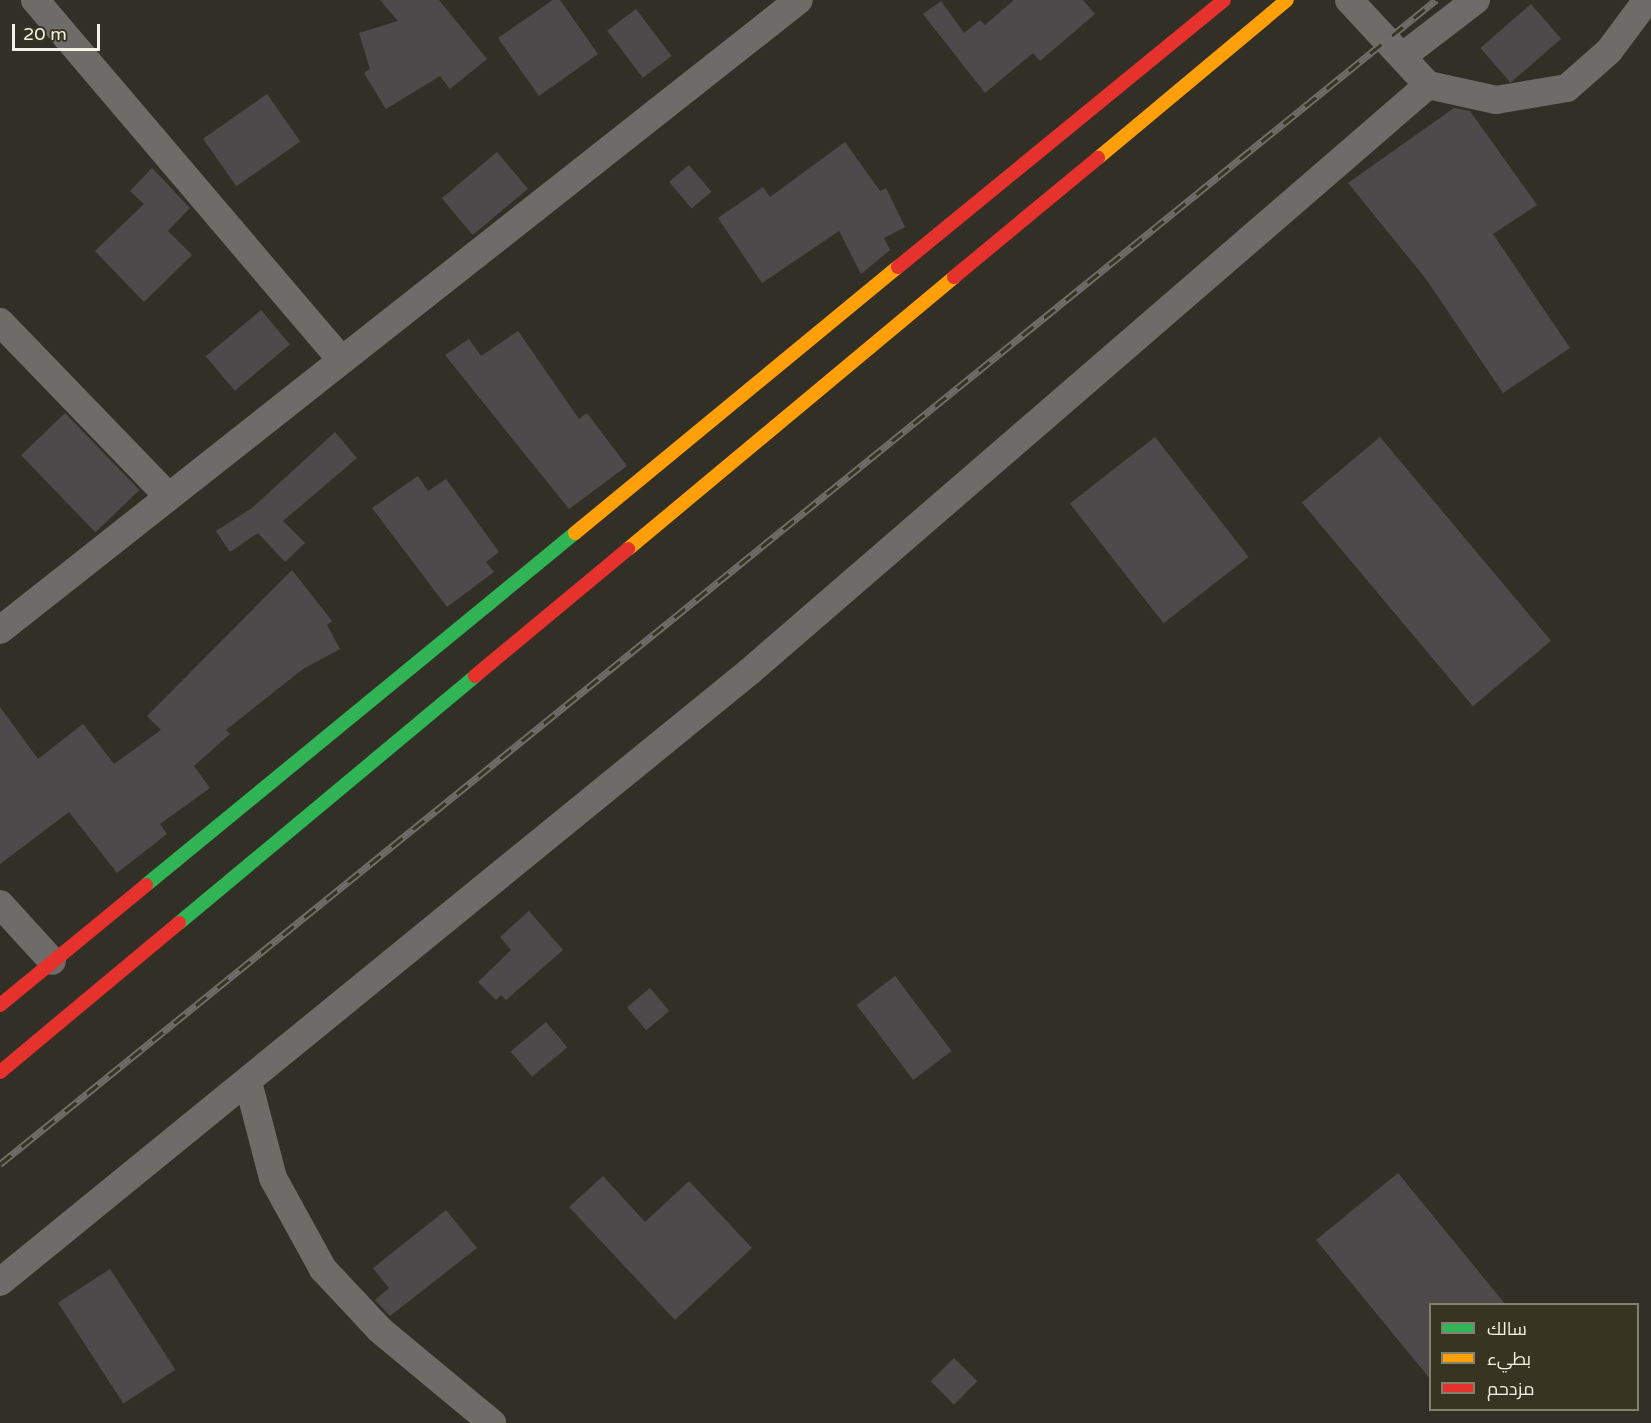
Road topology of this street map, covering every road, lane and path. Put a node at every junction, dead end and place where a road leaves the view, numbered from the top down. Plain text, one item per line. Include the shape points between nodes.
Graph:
1 (35, 0) edge
2 (799, 0) edge
3 (1224, 0) edge
4 (1287, 0) edge
5 (1349, 0) edge
6 (1476, 0) edge
7 (1647, 0) edge
8 (1403, 56) junction
9 (1428, 85) junction
10 (0, 322) edge
11 (341, 360) junction
12 (169, 497) junction
13 (0, 630) edge
14 (0, 904) edge
15 (52, 961) junction
16 (0, 1005) edge
17 (0, 1072) edge
18 (248, 1082) junction
19 (0, 1282) edge
20 (492, 1423) edge

1 - 11 street
2 - 11 street
3 - 15 highway
4 - 17 highway
5 - 8 street
6 - 8 street
7 - 9 street via 1609,51 1567,88 1496,100
8 - 9 street
9 - 18 street via 749,672
10 - 12 street
11 - 12 street
12 - 13 street
14 - 15 street
15 - 16 highway
18 - 19 street
18 - 20 street via 273,1178 323,1269 380,1330

